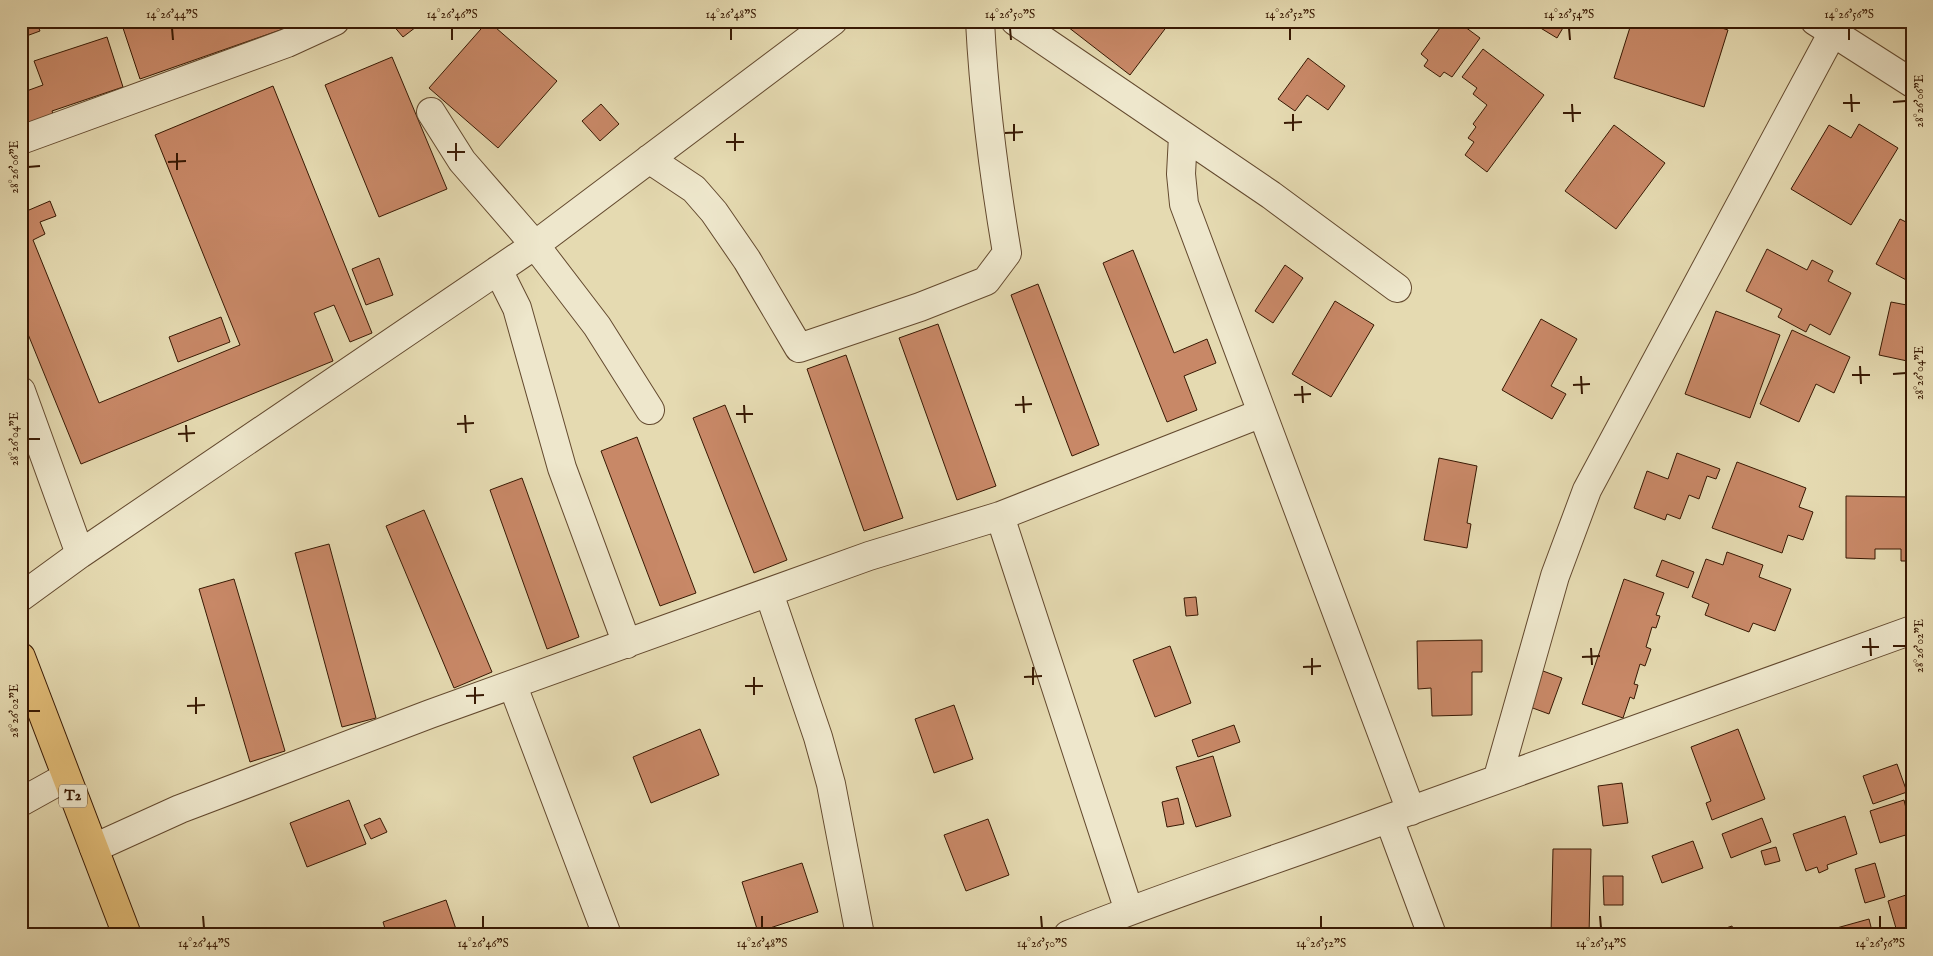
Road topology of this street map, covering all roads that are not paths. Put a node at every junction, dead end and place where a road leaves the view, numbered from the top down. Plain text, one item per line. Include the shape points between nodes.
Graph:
1 (335, 21) edge
2 (833, 21) edge
3 (980, 21) edge
4 (1015, 21) edge
5 (1824, 27) edge
6 (1912, 83) edge
7 (431, 112) dead end
8 (1183, 136) junction
9 (21, 140) edge
10 (649, 159) junction
11 (535, 245) junction
12 (498, 270) junction
13 (1397, 288) dead end
14 (21, 391) edge
15 (650, 410) dead end
16 (1262, 413) junction
17 (1000, 516) junction
18 (80, 554) junction
19 (768, 593) junction
20 (21, 597) edge
21 (1912, 630) edge
22 (628, 644) junction
23 (21, 657) edge
24 (513, 686) junction
25 (66, 777) junction
26 (1498, 777) junction
27 (21, 802) edge
28 (1400, 815) junction
29 (94, 848) junction
30 (1129, 910) junction
31 (127, 935) edge
32 (607, 935) edge
33 (860, 935) edge
34 (1068, 935) edge
35 (1432, 935) edge

1 - 9 street via 287,42
2 - 10 street
3 - 10 street via 991,157 1007,253 986,281 799,348 747,260 714,212 694,189
4 - 8 street
5 - 6 street
5 - 26 street via 1587,490 1554,576
7 - 11 street via 462,161
8 - 13 street via 1271,195
8 - 16 street via 1181,174 1184,204
10 - 11 street
11 - 12 street
11 - 15 street via 597,326
12 - 18 street
12 - 22 street via 517,308 562,468
14 - 18 street
16 - 17 street
16 - 28 street
17 - 19 street via 869,556
17 - 30 street
18 - 20 street
19 - 22 street
19 - 33 street via 831,784
21 - 26 street
22 - 24 street
23 - 25 highway, T2
24 - 29 street via 180,809
24 - 32 street
25 - 27 street
25 - 29 highway, T2
26 - 28 street
28 - 30 street
28 - 35 street
29 - 31 highway, T2
30 - 34 street

